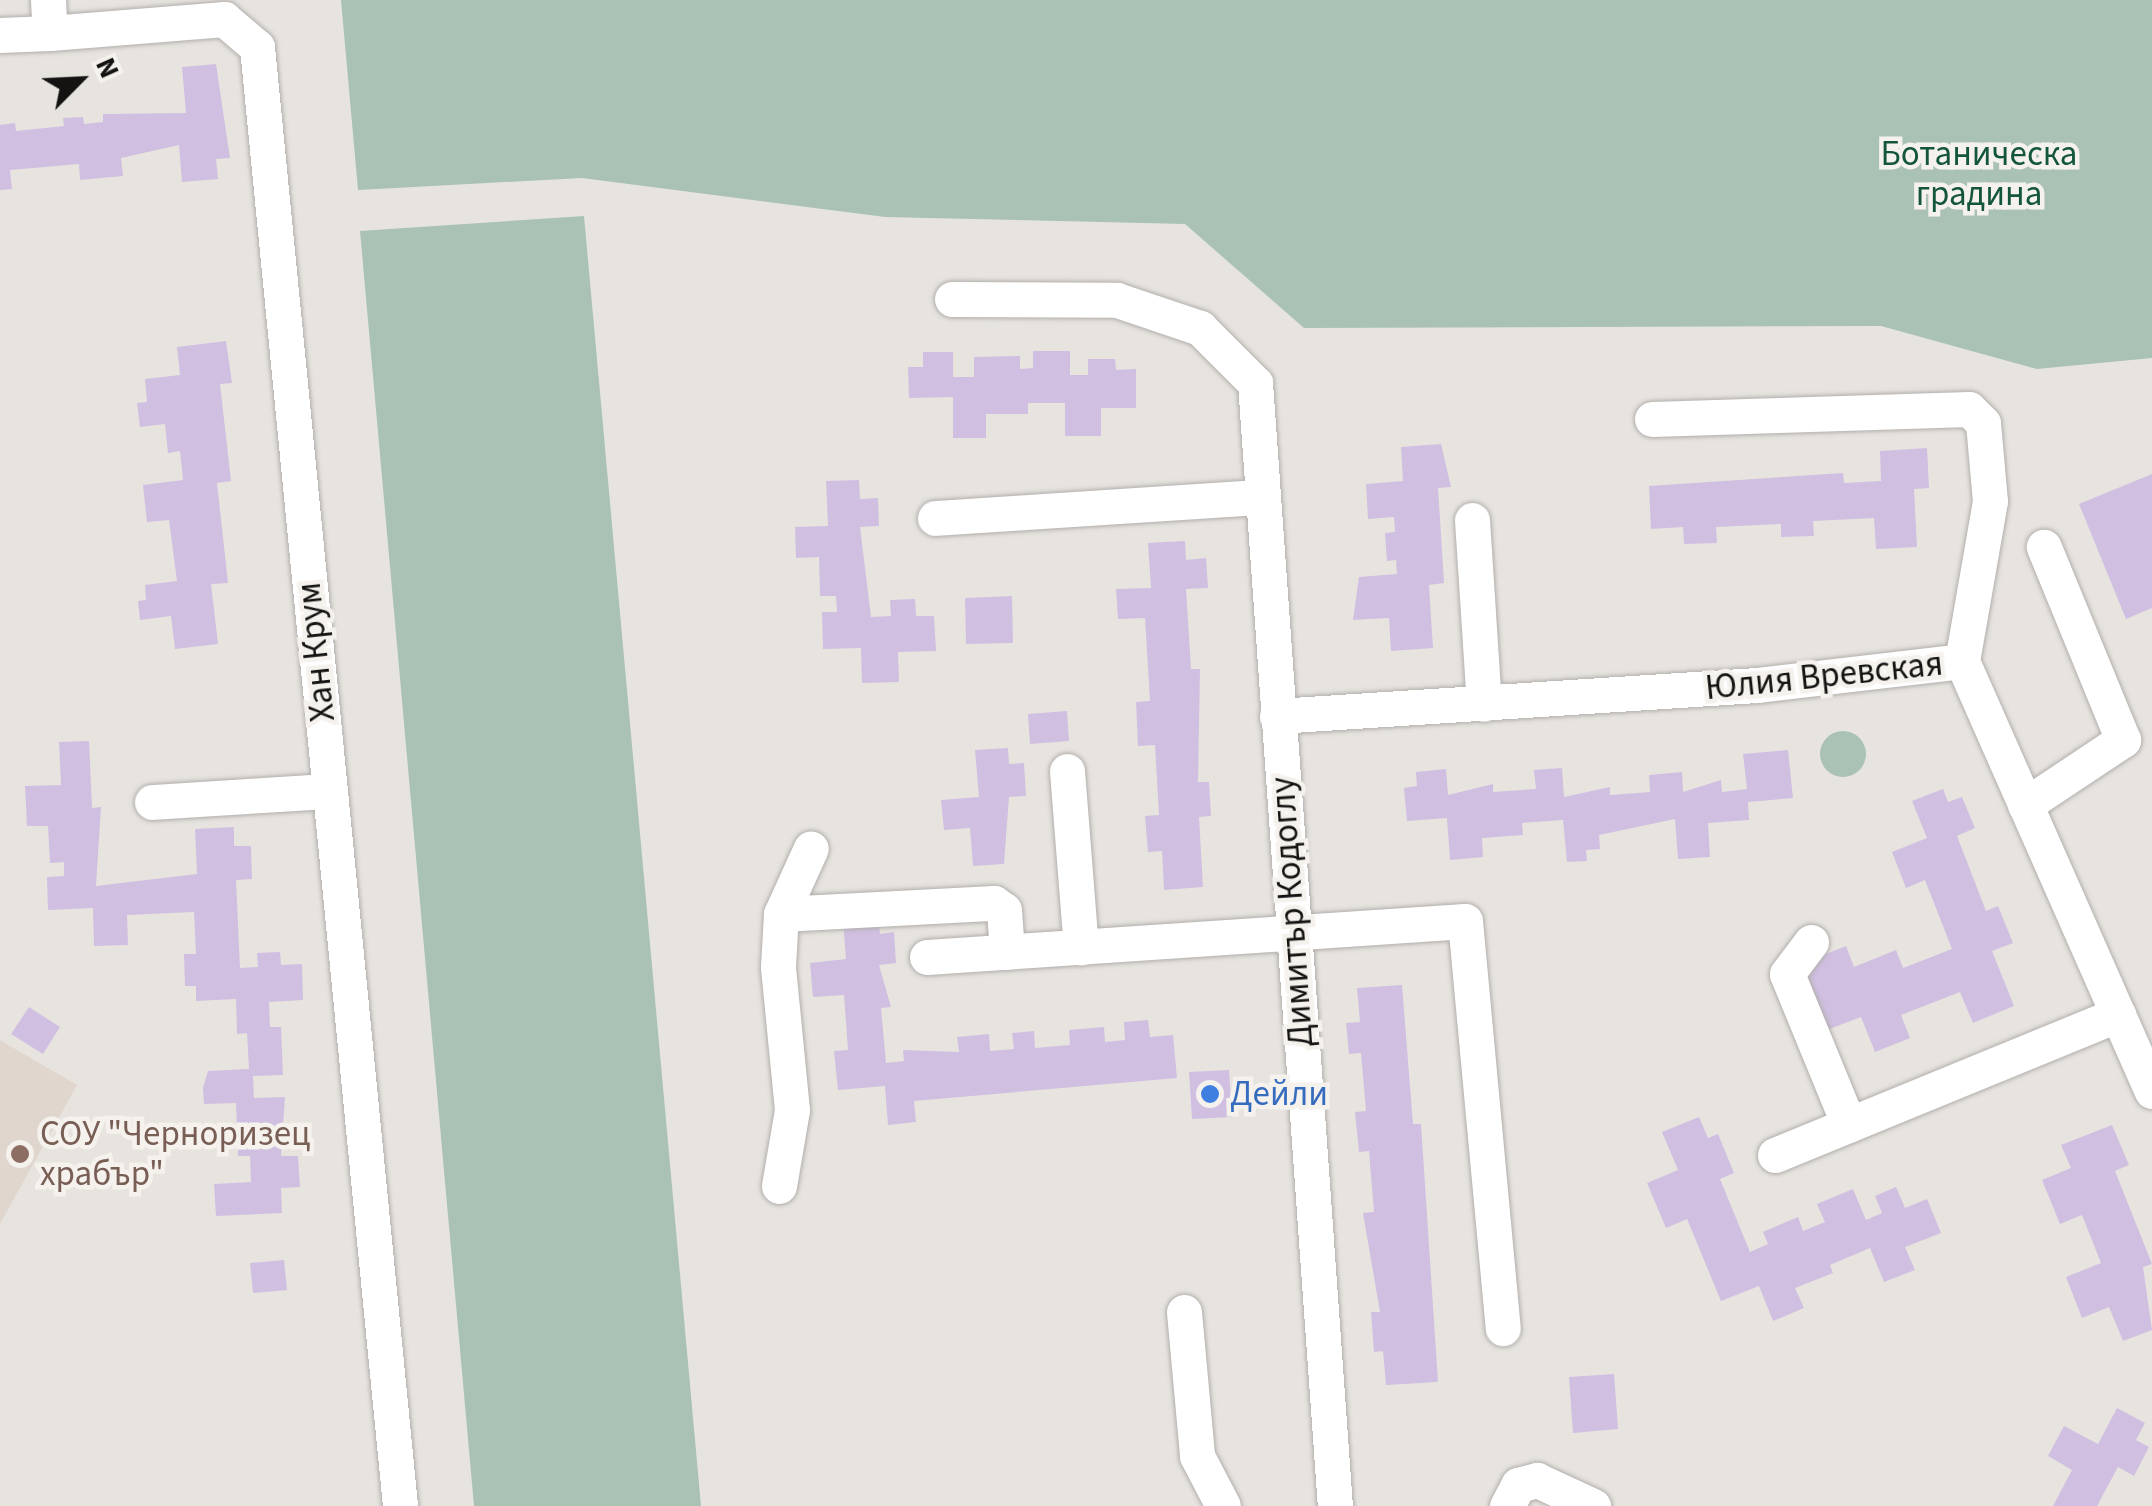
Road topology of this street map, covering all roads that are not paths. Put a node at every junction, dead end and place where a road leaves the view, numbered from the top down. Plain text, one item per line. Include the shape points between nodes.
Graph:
1 (230, 10) edge
2 (49, 17) edge
3 (0, 35) edge
4 (952, 300) dead end
5 (1652, 419) dead end
6 (1260, 497) junction
7 (935, 518) dead end
8 (1472, 520) dead end
9 (2044, 547) dead end
10 (1962, 662) junction
11 (1484, 704) junction
12 (1277, 716) junction
13 (1067, 771) dead end
14 (328, 791) junction
15 (152, 802) dead end
16 (2026, 805) junction
17 (811, 848) dead end
18 (781, 914) junction
19 (1293, 932) junction
20 (1811, 942) dead end
21 (1081, 947) junction
22 (1008, 952) junction
23 (927, 958) dead end
24 (2118, 1014) junction
25 (2152, 1091) edge
26 (1849, 1125) junction
27 (1774, 1155) dead end
28 (779, 1186) dead end
29 (1184, 1312) dead end
30 (1503, 1328) dead end
31 (400, 1506) edge
32 (1223, 1506) edge
33 (1336, 1506) edge
34 (1507, 1506) edge
35 (1593, 1506) edge

1 - 2 street, Хан Крум
1 - 14 street, Хан Крум via 257,47
2 - 3 street, Хан Крум
4 - 6 street, Димитър Кодоглу via 1117,300 1200,328 1255,383
5 - 10 street via 1969,410 1983,424 1990,502
6 - 7 street
6 - 12 street, Димитър Кодоглу
8 - 11 street
9 - 16 street via 2122,740
10 - 11 street, Юлия Вревская
10 - 16 street, Юлия Вревская
11 - 12 street, Юлия Вревская
12 - 19 street, Димитър Кодоглу
13 - 21 street
14 - 15 street
14 - 31 street, Хан Крум
16 - 24 street, Юлия Вревская
17 - 18 street
18 - 22 street via 994,903 1004,910
18 - 28 street via 778,967 792,1110
19 - 21 street
19 - 30 street via 1465,921 1470,928
19 - 33 street, Димитър Кодоглу
20 - 26 street via 1786,974
21 - 22 street
22 - 23 street
24 - 25 street, Юлия Вревская
24 - 26 street
26 - 27 street
29 - 32 street via 1197,1456
34 - 35 street via 1518,1486 1537,1480

